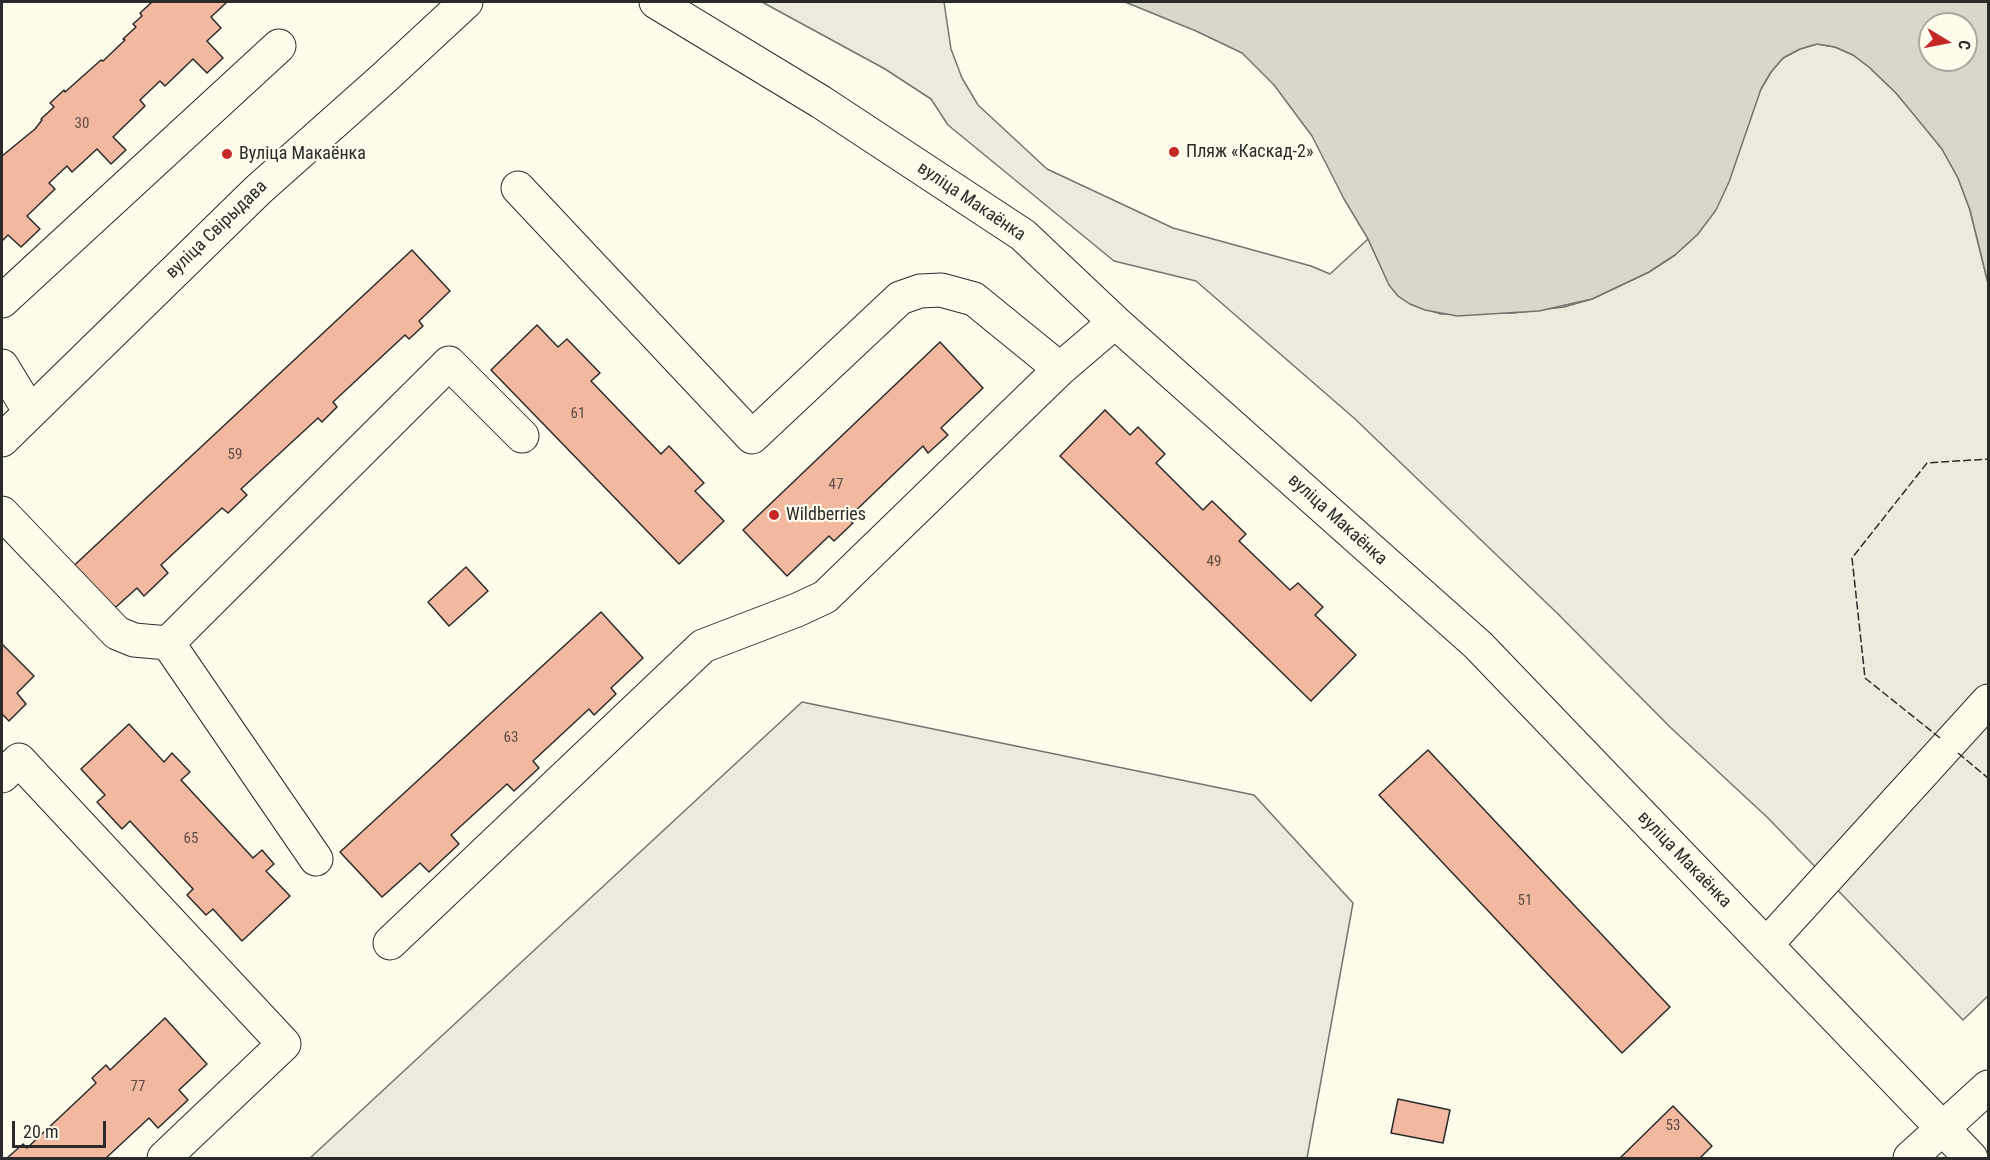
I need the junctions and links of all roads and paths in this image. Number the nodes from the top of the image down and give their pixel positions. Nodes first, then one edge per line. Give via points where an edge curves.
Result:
1 (466, 2) edge
2 (656, 2) edge
3 (279, 46) dead end
4 (518, 188) dead end
5 (2, 301) edge
6 (1116, 322) junction
7 (2, 366) edge
8 (1060, 369) junction
9 (30, 412) junction
10 (522, 436) dead end
11 (2, 440) edge
12 (2, 513) edge
13 (168, 644) junction
14 (1989, 701) edge
15 (2, 776) edge
16 (316, 859) dead end
17 (390, 943) dead end
18 (1766, 945) junction
19 (1989, 1087) edge
20 (1943, 1128) junction
21 (164, 1158) edge
22 (1910, 1158) edge
23 (1971, 1158) edge

1 - 9 street, вуліца Свірыдава via 258,190
2 - 6 street, вуліца Макаёнка via 821,102 1023,235
3 - 5 street
4 - 8 street via 752,436 900,298 920,291 941,290 974,299
6 - 8 street
6 - 18 street, вуліца Макаёнка via 1478,645
7 - 9 street
8 - 17 street via 825,597 703,646
9 - 11 street, вуліца Свірыдава
10 - 13 street via 449,363
12 - 13 street via 117,633 134,640
13 - 16 street
14 - 18 street
15 - 21 street via 19,760 284,1044
18 - 20 street, вуліца Макаёнка
19 - 20 street
20 - 22 street
20 - 23 street, вуліца Макаёнка

